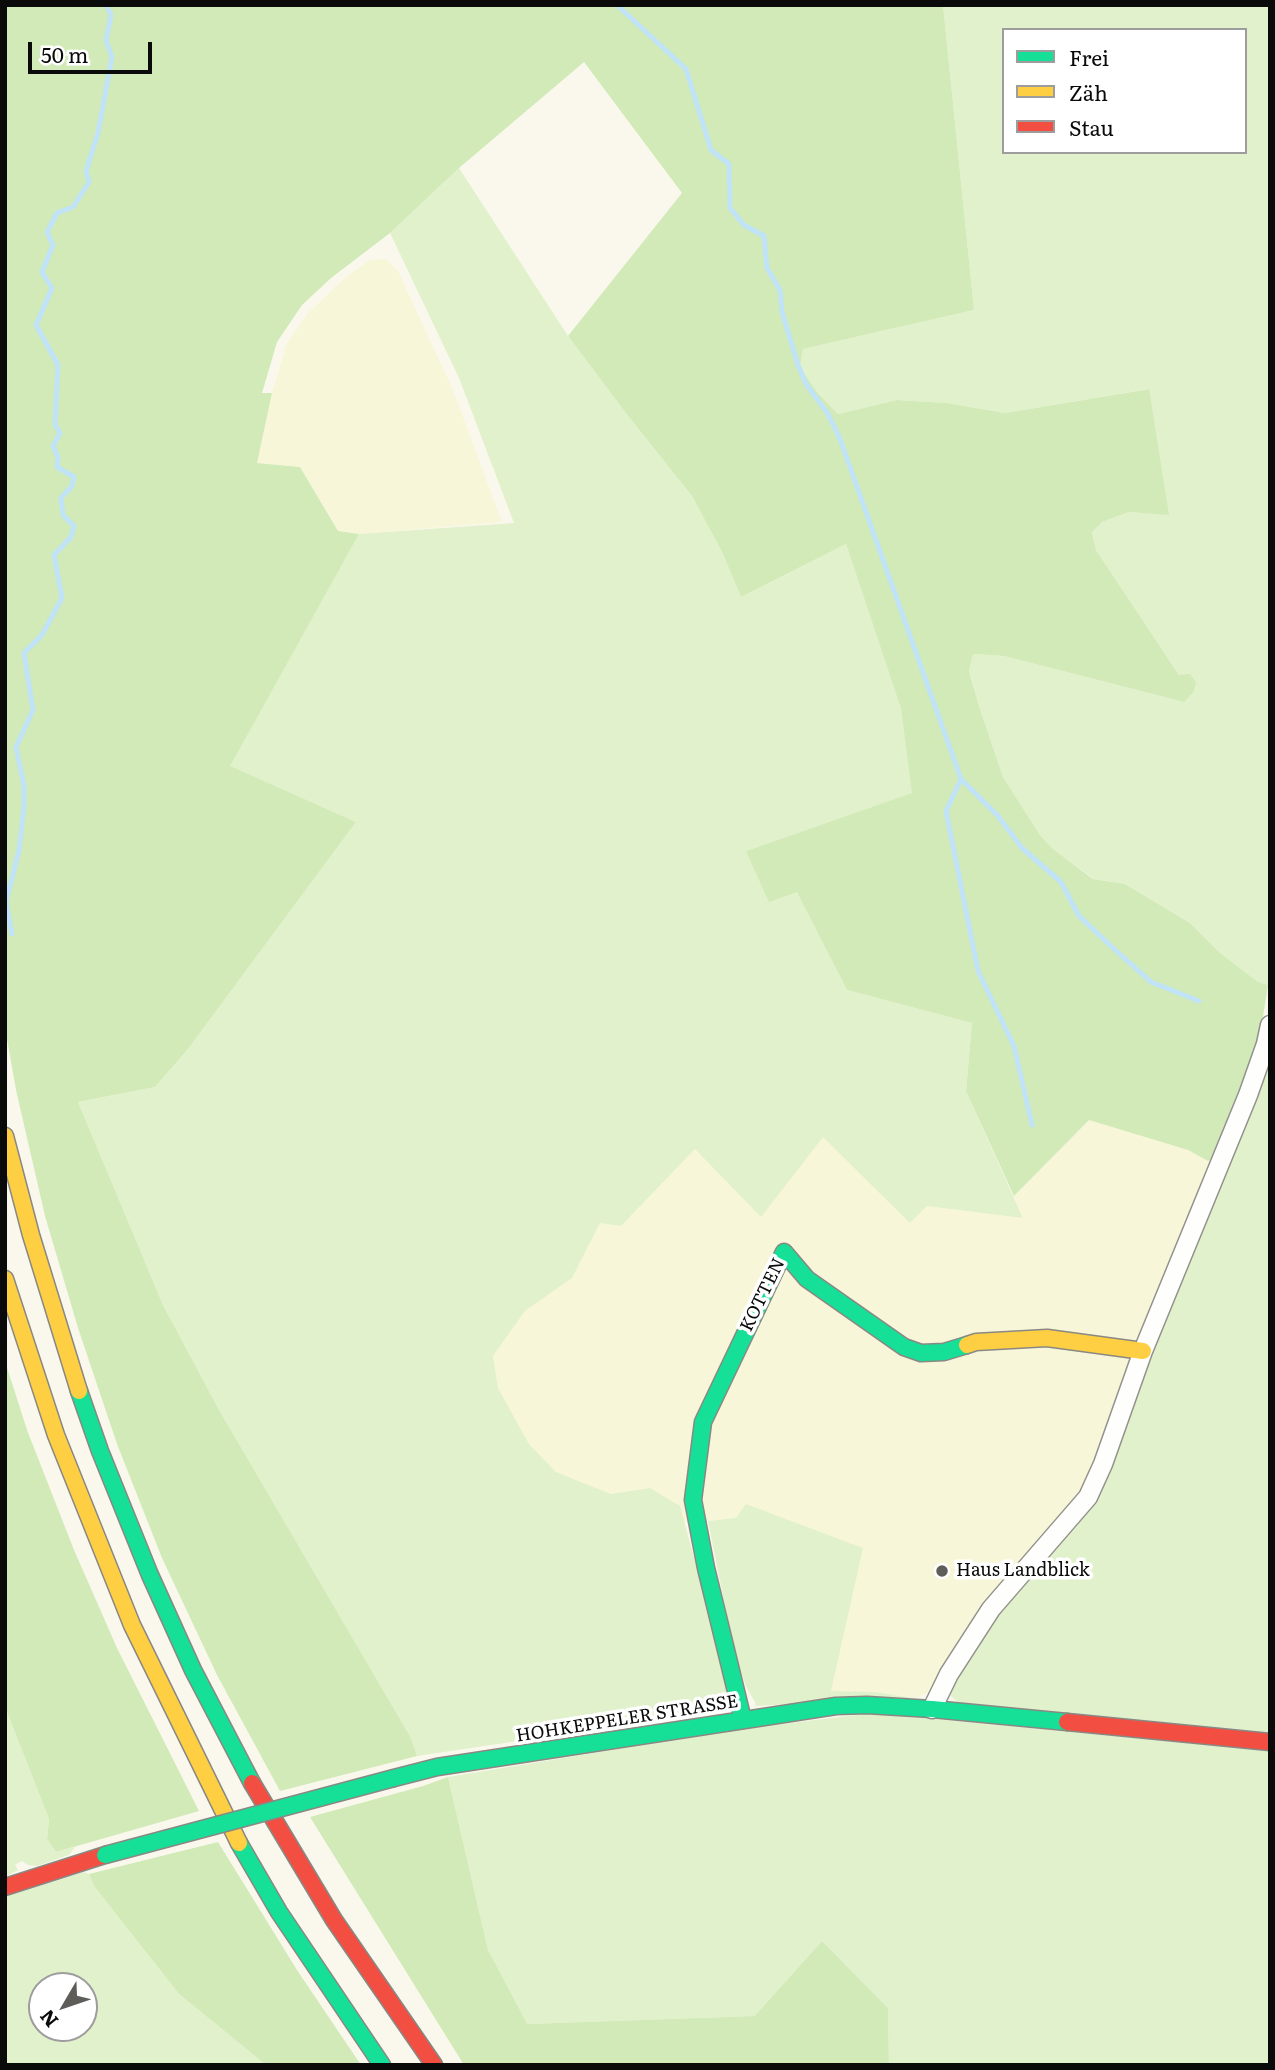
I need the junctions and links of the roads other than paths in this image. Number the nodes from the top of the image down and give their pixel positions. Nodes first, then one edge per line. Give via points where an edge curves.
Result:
1 (1270, 1026) edge
2 (5, 1136) edge
3 (5, 1279) edge
4 (1143, 1351) junction
5 (932, 1709) junction
6 (743, 1720) junction
7 (1270, 1742) edge
8 (5, 1887) edge
9 (382, 2065) edge
10 (434, 2065) edge

1 - 4 street via 1248,1095
2 - 10 main road via 80,1392 150,1575 193,1670 295,1857
3 - 9 main road via 56,1435 132,1625 239,1843 279,1912
4 - 5 street via 1088,1497 991,1609
4 - 6 main road, KOTTEN via 1046,1338 976,1342 944,1352 921,1353 904,1347 807,1279 784,1252 703,1422 692,1500
5 - 6 main road, HOHKEPPELER STRASSE via 867,1704
5 - 7 main road, HOHKEPPELER STRASSE
6 - 8 main road, HOHKEPPELER STRASSE, bridge via 437,1767 105,1855

